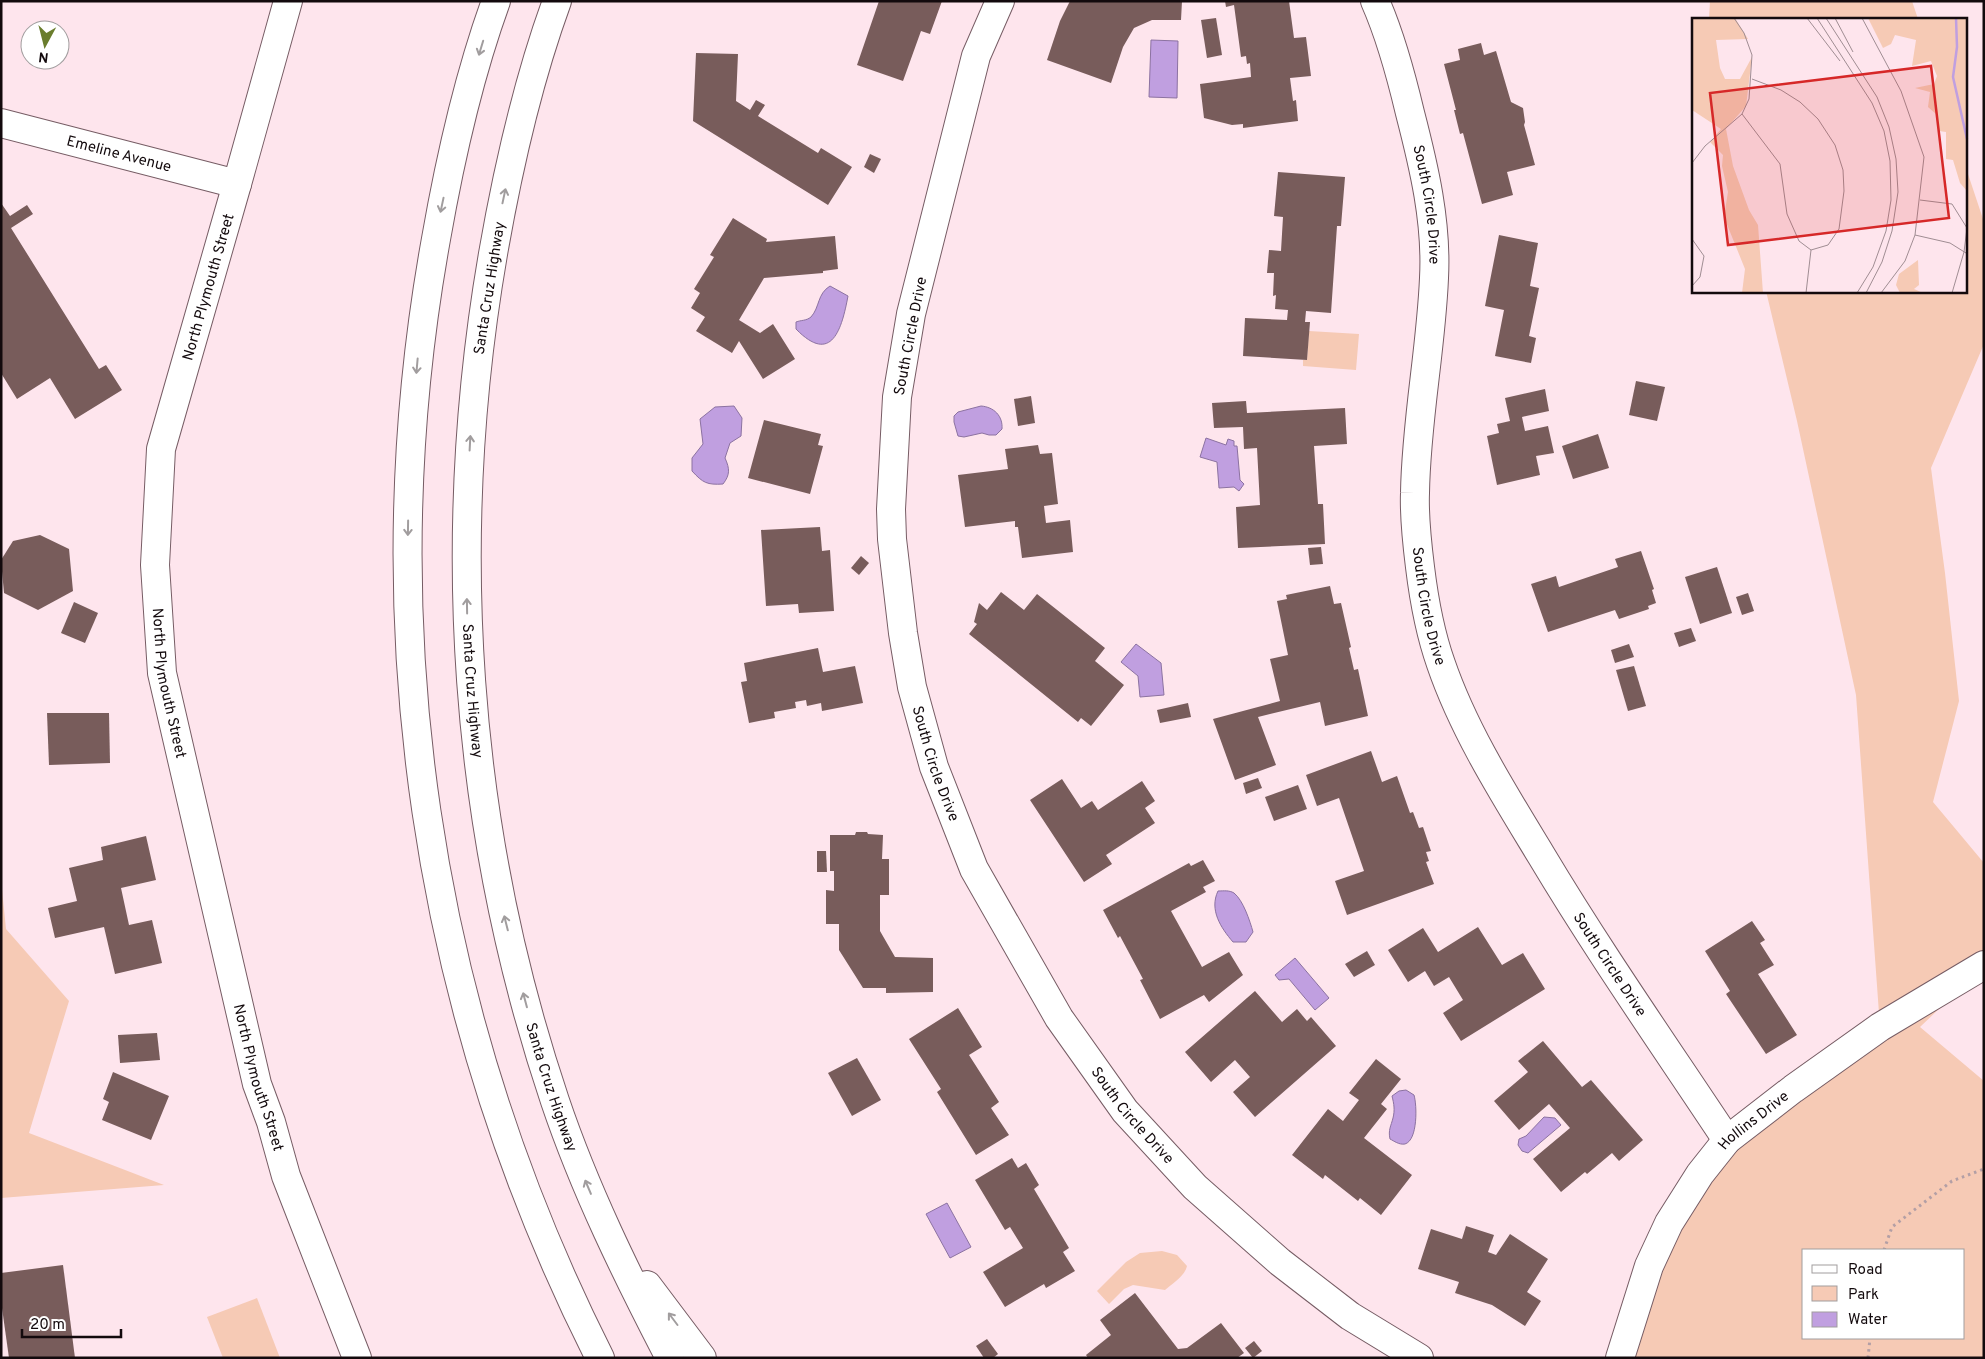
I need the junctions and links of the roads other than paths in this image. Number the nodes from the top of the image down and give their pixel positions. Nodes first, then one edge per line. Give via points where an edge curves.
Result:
1 (288, 1) edge
2 (496, 1) edge
3 (557, 1) edge
4 (1000, 1) edge
5 (1375, 1) edge
6 (1, 123) edge
7 (238, 184) junction
8 (1984, 965) edge
9 (1727, 1140) junction
10 (608, 1232) junction
11 (357, 1358) edge
12 (600, 1358) edge
13 (670, 1358) edge
14 (702, 1358) edge
15 (1419, 1358) edge
16 (1620, 1358) edge

1 - 7 main road, North Plymouth Street
2 -> 12 main road via 454,146 429,277 418,356 411,428 407,576 414,718 434,864 478,1047 533,1208 560,1275
10 -> 3 main road, Santa Cruz Highway via 555,1102 501,903 478,767 468,630 467,492 478,354 514,151
4 - 15 main road, South Circle Drive via 976,56 912,314 897,397 892,539 912,687 934,767 978,876 1059,1018 1125,1111 1195,1187 1280,1262 1350,1316
5 - 9 main road, South Circle Drive via 1401,74 1431,209 1434,275 1416,458 1415,524 1424,597 1440,662 1472,735 1513,810 1580,920
6 - 7 main road, Emeline Avenue
7 - 11 main road, North Plymouth Street via 161,449 155,565 162,673 257,1084 286,1176
8 - 9 main road, Hollins Drive via 1880,1027 1793,1088
9 - 16 main road, Hollins Drive via 1668,1223 1649,1266
10 - 13 main road, Santa Cruz Highway
14 -> 10 main road

